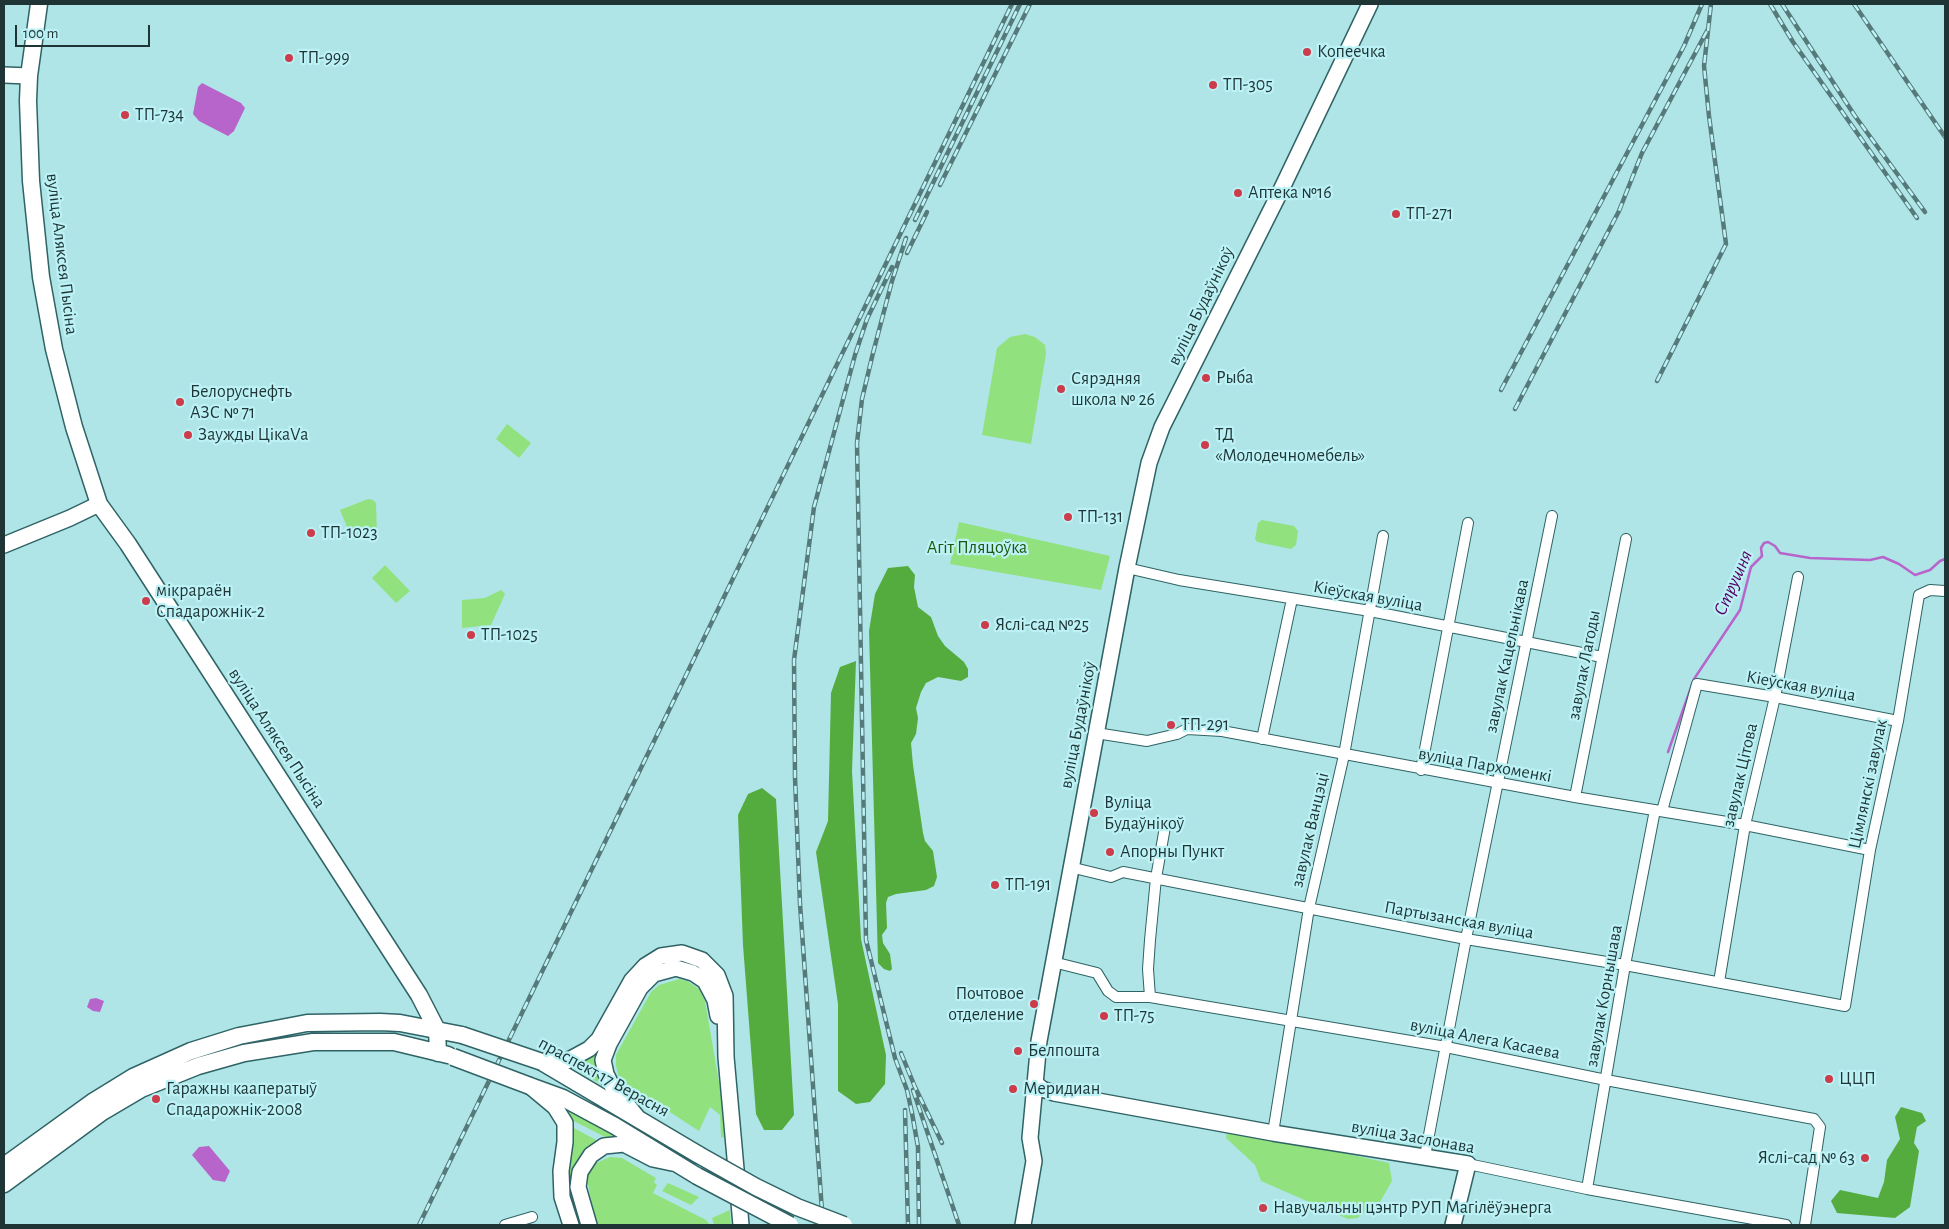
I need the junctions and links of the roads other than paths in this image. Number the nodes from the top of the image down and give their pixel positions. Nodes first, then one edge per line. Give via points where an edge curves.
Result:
1 (38, 4) edge
2 (1370, 4) edge
3 (4, 75) edge
4 (29, 76) junction
5 (100, 504) junction
6 (1552, 516) dead end
7 (1468, 523) dead end
8 (1383, 536) dead end
9 (1626, 538) dead end
10 (4, 545) edge
11 (1127, 568) junction
12 (1798, 577) dead end
13 (1945, 591) edge
14 (1292, 598) junction
15 (1370, 611) junction
16 (1449, 628) junction
17 (1526, 643) junction
18 (1602, 657) junction
19 (1697, 684) joint
20 (1775, 697) junction
21 (1898, 721) junction
22 (1096, 733) junction
23 (1262, 739) junction
24 (1344, 755) junction
25 (1421, 770) junction
26 (1497, 782) junction
27 (1575, 797) junction
28 (1659, 810) junction
29 (1745, 825) junction
30 (1165, 827) dead end
31 (1870, 850) junction
32 (1070, 867) junction
33 (1156, 878) junction
34 (1308, 908) junction
35 (1466, 939) junction
36 (1053, 962) junction
37 (1626, 965) junction
38 (1719, 982) junction
39 (419, 996) junction
40 (1150, 997) junction
41 (1844, 1006) joint
42 (1290, 1022) junction
43 (400, 1023) junction
44 (437, 1030) junction
45 (1446, 1047) junction
46 (445, 1055) junction
47 (726, 1057) junction
48 (542, 1062) junction
49 (1606, 1080) junction
50 (1035, 1083) junction
51 (530, 1086) junction
52 (637, 1117) junction
53 (1273, 1133) junction
54 (1425, 1156) junction
55 (675, 1163) junction
56 (1468, 1164) junction
57 (4, 1166) edge
58 (4, 1184) edge
59 (1587, 1189) junction
60 (532, 1217) dead end
61 (505, 1225) edge
62 (571, 1225) edge
63 (589, 1225) edge
64 (741, 1225) edge
65 (790, 1225) edge
66 (844, 1225) edge
67 (1023, 1225) edge
68 (1453, 1225) edge
69 (1786, 1225) edge
70 (1806, 1225) edge

1 - 4 main road, вуліца Аляксея Пысіна
2 - 11 main road, вуліца Будаўнікоў via 1159,433 1149,464
3 - 4 main road
4 - 5 main road, вуліца Аляксея Пысіна via 31,181 40,276 74,428
5 - 10 main road
5 - 39 main road, вуліца Аляксея Пысіна
6 - 17 street, завулак Кацельнікава
7 - 16 street
8 - 15 street, завулак Ванцэці
9 - 18 street, завулак Лагоды
11 - 14 street, Кіеўская вуліца via 1179,580
11 - 22 main road, вуліца Будаўнікоў
12 - 20 street, завулак Цітова
13 - 21 street, Цімлянскі завулак via 1930,590 1919,595
14 - 15 street, Кіеўская вуліца
14 - 23 street
15 - 16 street, Кіеўская вуліца
15 - 24 street, завулак Ванцэці
16 - 17 street, Кіеўская вуліца
16 - 25 street
17 - 18 street, Кіеўская вуліца
17 - 26 street, завулак Кацельнікава
18 - 27 street, завулак Лагоды
19 - 20 street, Кіеўская вуліца
19 - 28 street, завулак Корнышава
20 - 21 street, Кіеўская вуліца
20 - 29 street, завулак Цітова
21 - 31 street, Цімлянскі завулак
22 - 23 street, вуліца Пархоменкі via 1147,741 1187,729 1206,729
22 - 32 main road, вуліца Будаўнікоў
23 - 24 street, вуліца Пархоменкі
24 - 25 street, вуліца Пархоменкі
24 - 34 street, завулак Ванцэці
25 - 26 street, вуліца Пархоменкі
26 - 27 street, вуліца Пархоменкі
26 - 35 street, завулак Кацельнікава
27 - 28 street, вуліца Пархоменкі
28 - 29 street, вуліца Пархоменкі
28 - 37 street, завулак Корнышава
29 - 31 street, вуліца Пархоменкі
29 - 38 street, завулак Цітова
30 - 33 street
31 - 41 street, Цімлянскі завулак
32 - 33 street, Партызанская вуліца via 1111,877 1123,872
32 - 36 main road, вуліца Будаўнікоў
33 - 34 street, Партызанская вуліца
33 - 40 street via 1148,959
34 - 35 street, Партызанская вуліца
34 - 42 street, завулак Ванцэці
35 - 37 street, Партызанская вуліца
35 - 45 street, завулак Кацельнікава
36 - 40 street, вуліца Алега Касаева via 1097,973 1108,991 1116,997
36 - 50 main road, вуліца Будаўнікоў
37 - 38 street, Партызанская вуліца
37 - 49 street, завулак Корнышава
38 - 41 street, Партызанская вуліца
39 - 43 main road via 420,1010 415,1018
39 - 44 main road, вуліца Аляксея Пысіна
40 - 42 street, вуліца Алега Касаева
42 - 45 street, вуліца Алега Касаева
42 - 53 street, завулак Ванцэці
43 - 44 main road, праспект 17 Верасня
43 - 57 main road, праспект 17 Верасня via 307,1023 239,1036 191,1051 133,1077
44 - 46 main road, вуліца Аляксея Пысіна
44 - 48 main road, праспект 17 Верасня, bridge via 462,1035
45 - 49 street, вуліца Алега Касаева
45 - 54 street, завулак Кацельнікава
46 - 51 main road, bridge
46 - 58 main road via 394,1042 313,1042 198,1066 141,1089 102,1112
47 - 48 main road via 725,996 717,974 702,960 682,953 661,956 645,966 632,980 599,1039 589,1049 566,1061
47 - 52 main road via 715,1000 705,981 676,968 654,974 640,988 603,1060 612,1086
47 - 64 main road
48 - 52 main road, праспект 17 Верасня
49 - 59 street, завулак Корнышава
49 - 70 street, вуліца Алега Касаева via 1814,1119 1820,1127
50 - 53 main road, вуліца Заслонава via 1054,1093
50 - 67 main road, вуліца Будаўнікоў via 1030,1138 1034,1161
51 - 55 main road via 563,1098
51 - 62 main road via 555,1108 565,1123 562,1196
52 - 66 main road, праспект 17 Верасня, bridge via 699,1155 789,1203
53 - 54 main road, вуліца Заслонава
54 - 56 main road, вуліца Заслонава
55 - 63 main road via 653,1159 624,1144 604,1146 591,1155 580,1172 578,1187
55 - 65 main road, bridge
56 - 59 street, вуліца Заслонава
56 - 68 main road
59 - 69 street, вуліца Заслонава
60 - 61 street

